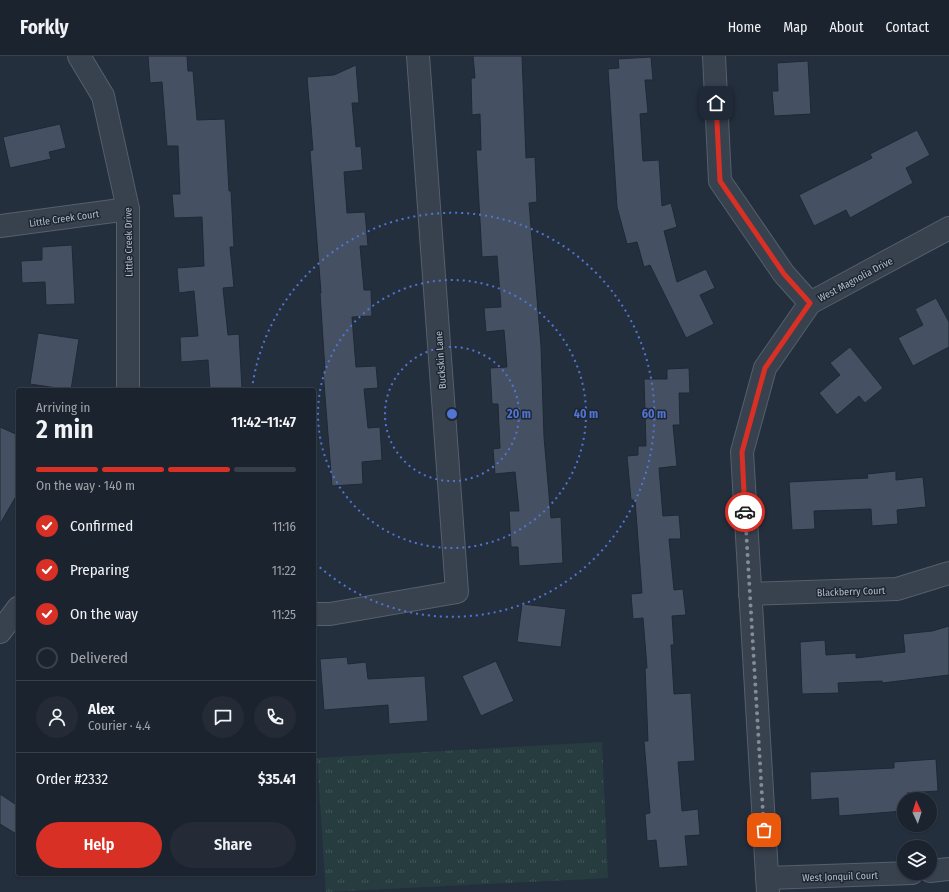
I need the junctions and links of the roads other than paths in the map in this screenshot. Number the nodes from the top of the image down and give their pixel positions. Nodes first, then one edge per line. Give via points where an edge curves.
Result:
1 (79, 56) edge
2 (418, 56) edge
3 (714, 56) edge
4 (128, 209) junction
5 (0, 226) edge
6 (949, 228) edge
7 (810, 303) junction
8 (128, 388) edge
9 (949, 572) edge
10 (750, 594) junction
11 (16, 611) edge
12 (316, 614) edge
13 (0, 632) edge
14 (949, 869) edge
15 (937, 870) edge
16 (897, 874) edge
17 (767, 885) edge

1 - 4 street, Little Creek Drive via 103,96
2 - 12 street, Buckskin Lane via 457,592 330,614
3 - 7 street via 720,181 784,274
4 - 5 street, Little Creek Court
4 - 8 street, Little Creek Drive
6 - 7 street, West Magnolia Drive
7 - 10 street, West Magnolia Drive via 765,368 742,452
9 - 10 street, Blackberry Court via 897,589
10 - 17 street, West Magnolia Drive
11 - 13 street
14 - 15 street
16 - 17 street, West Jonquil Court

